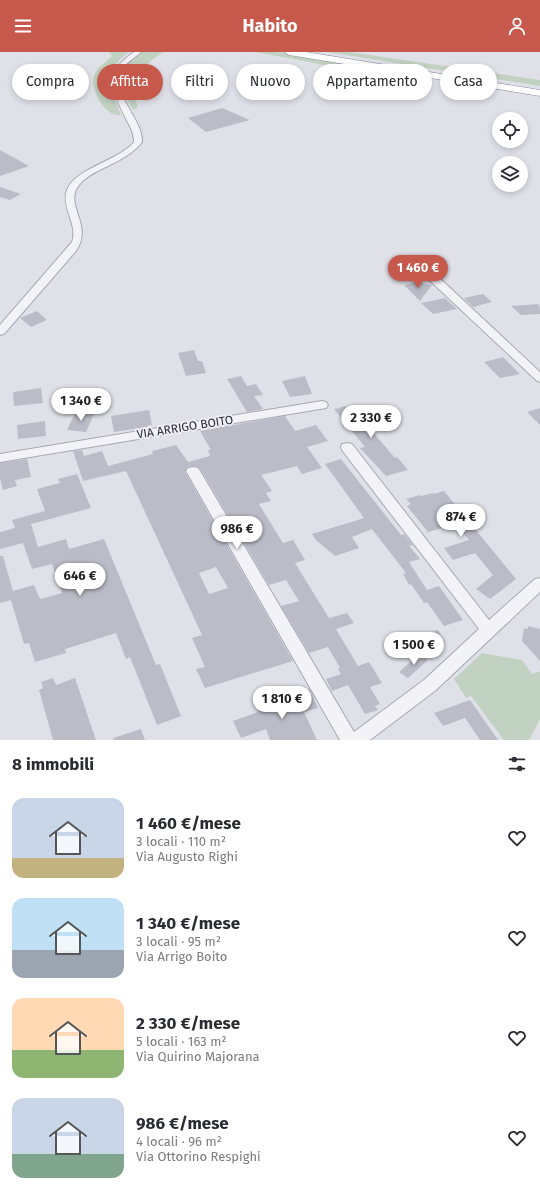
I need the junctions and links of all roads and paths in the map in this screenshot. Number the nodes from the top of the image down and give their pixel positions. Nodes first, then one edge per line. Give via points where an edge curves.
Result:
1 (138, 52) edge
2 (289, 52) edge
3 (309, 52) edge
4 (540, 89) edge
5 (540, 93) edge
6 (430, 275) dead end
7 (0, 332) edge
8 (540, 378) edge
9 (322, 405) dead end
10 (347, 447) dead end
11 (0, 458) edge
12 (193, 471) dead end
13 (540, 583) edge
14 (488, 630) junction
15 (349, 740) edge
16 (357, 740) edge

1 - 7 street via 120,67 115,85 139,135 138,142 123,155 85,176 72,188 70,200 78,226 78,239 73,249
2 - 5 highway
3 - 4 highway
6 - 8 street
9 - 11 street, VIA ARRIGO BOITO
10 - 14 street
12 - 15 street
13 - 14 street
14 - 16 street via 430,685

